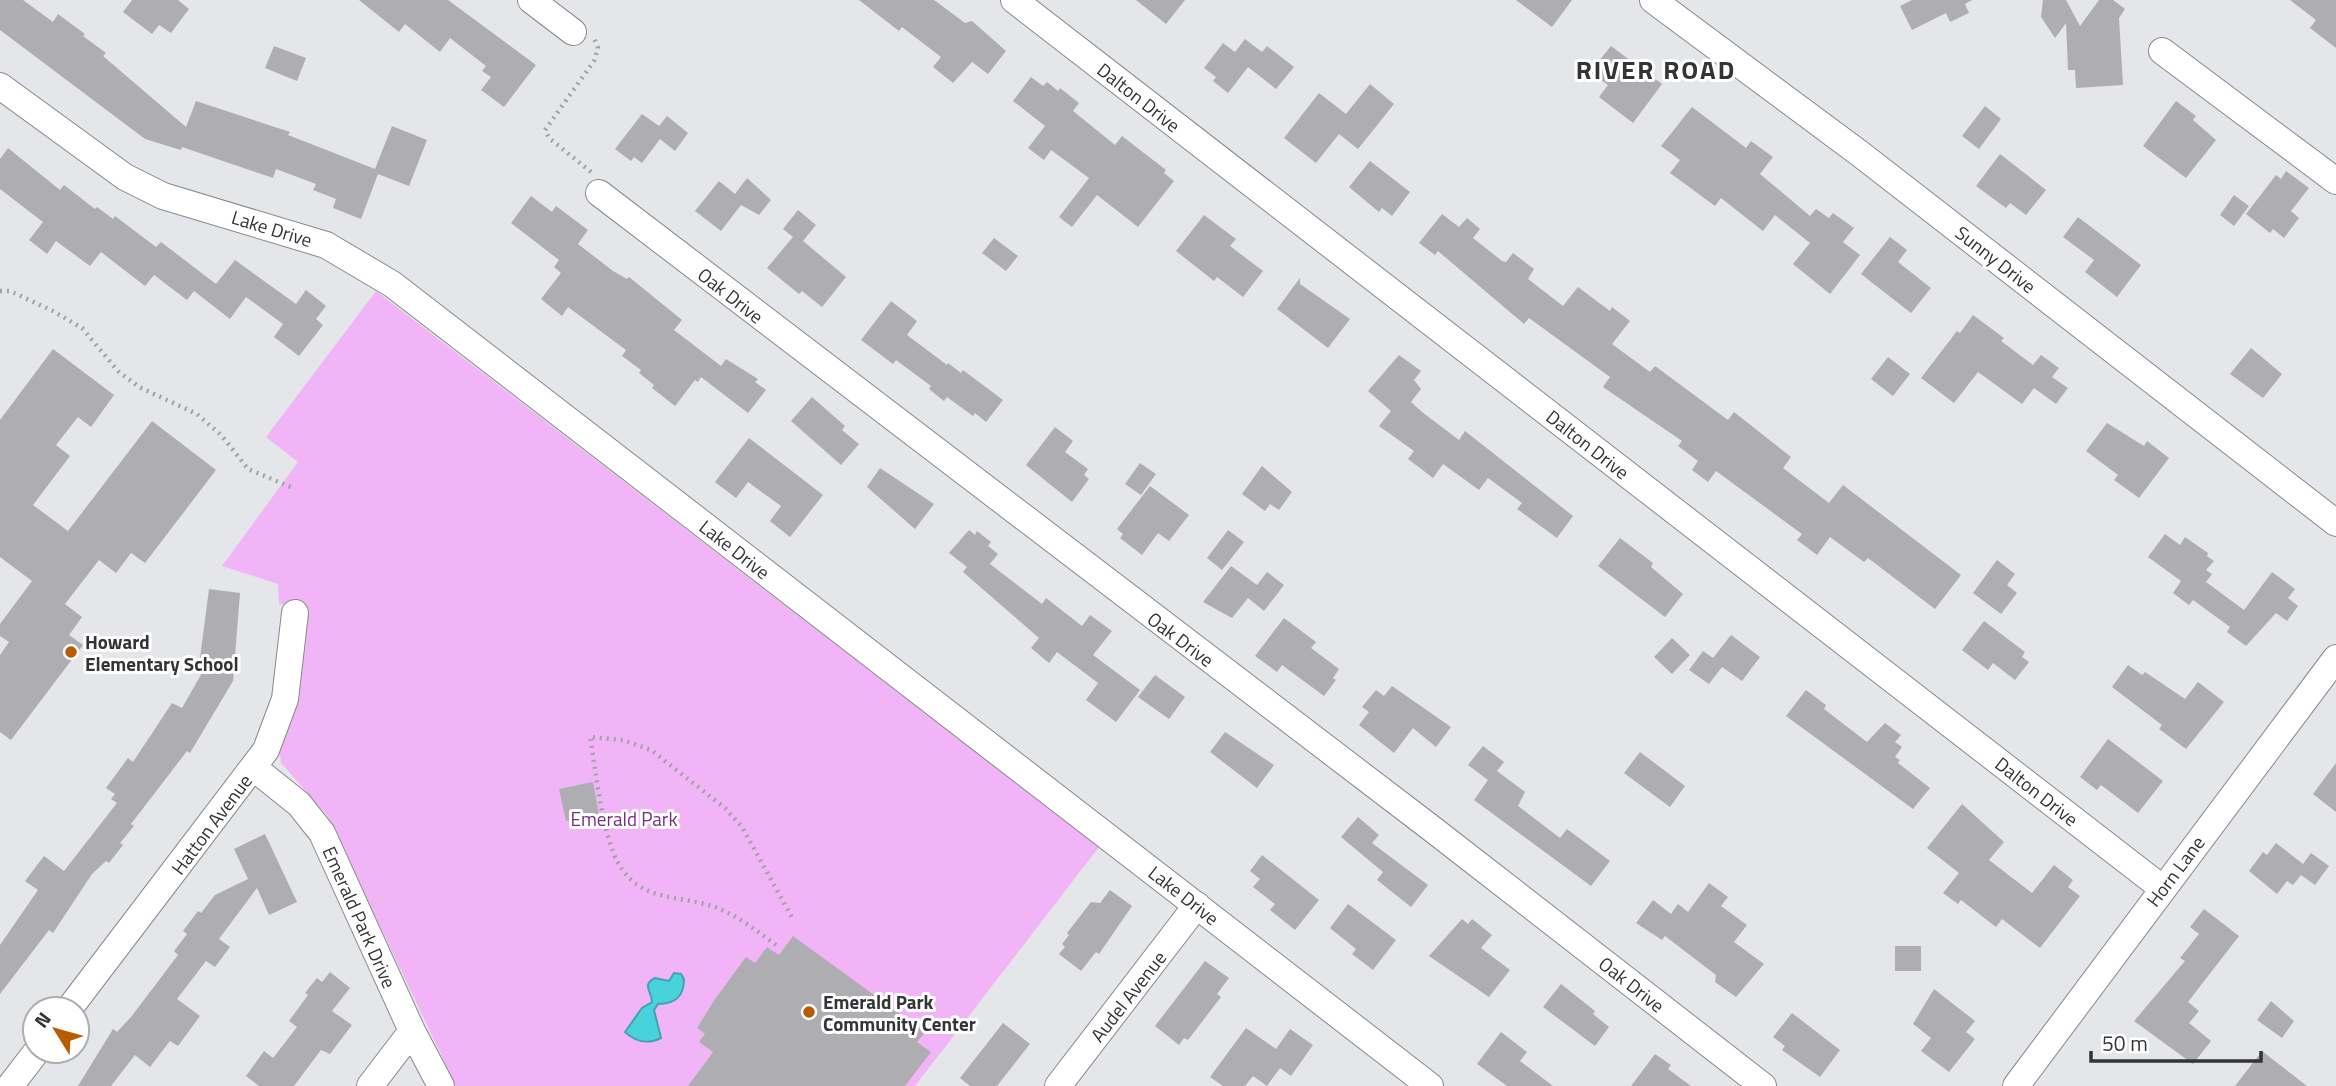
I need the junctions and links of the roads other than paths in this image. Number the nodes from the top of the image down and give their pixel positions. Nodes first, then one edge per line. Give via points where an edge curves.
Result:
1 (531, 0) edge
2 (1014, 0) edge
3 (1653, 0) edge
4 (582, 34) road end
5 (2162, 51) dead end
6 (0, 86) edge
7 (2336, 181) edge
8 (598, 192) road end
9 (2336, 523) edge
10 (295, 613) dead end
11 (2336, 658) edge
12 (254, 768) junction
13 (2162, 888) junction
14 (1197, 905) junction
15 (80, 995) edge
16 (412, 1031) junction
17 (26, 1065) edge
18 (10, 1086) edge
19 (370, 1086) edge
20 (440, 1086) edge
21 (1058, 1086) edge
22 (1430, 1086) edge
23 (1763, 1086) edge
24 (2016, 1086) edge

1 - 4 street
2 - 13 street, Dalton Drive
3 - 9 street, Sunny Drive via 1859,153
5 - 7 street
6 - 14 street, Lake Drive via 125,177 163,196 326,245 392,284
8 - 23 street, Oak Drive
10 - 12 street, Hatton Avenue via 285,699 266,750
11 - 13 street, Horn Lane
12 - 15 street, Hatton Avenue
12 - 16 street, Emerald Park Drive via 299,804 322,833
13 - 24 street, Horn Lane
14 - 21 street, Audel Avenue
14 - 22 street, Lake Drive
16 - 19 street
16 - 20 street, Emerald Park Drive
17 - 18 street

